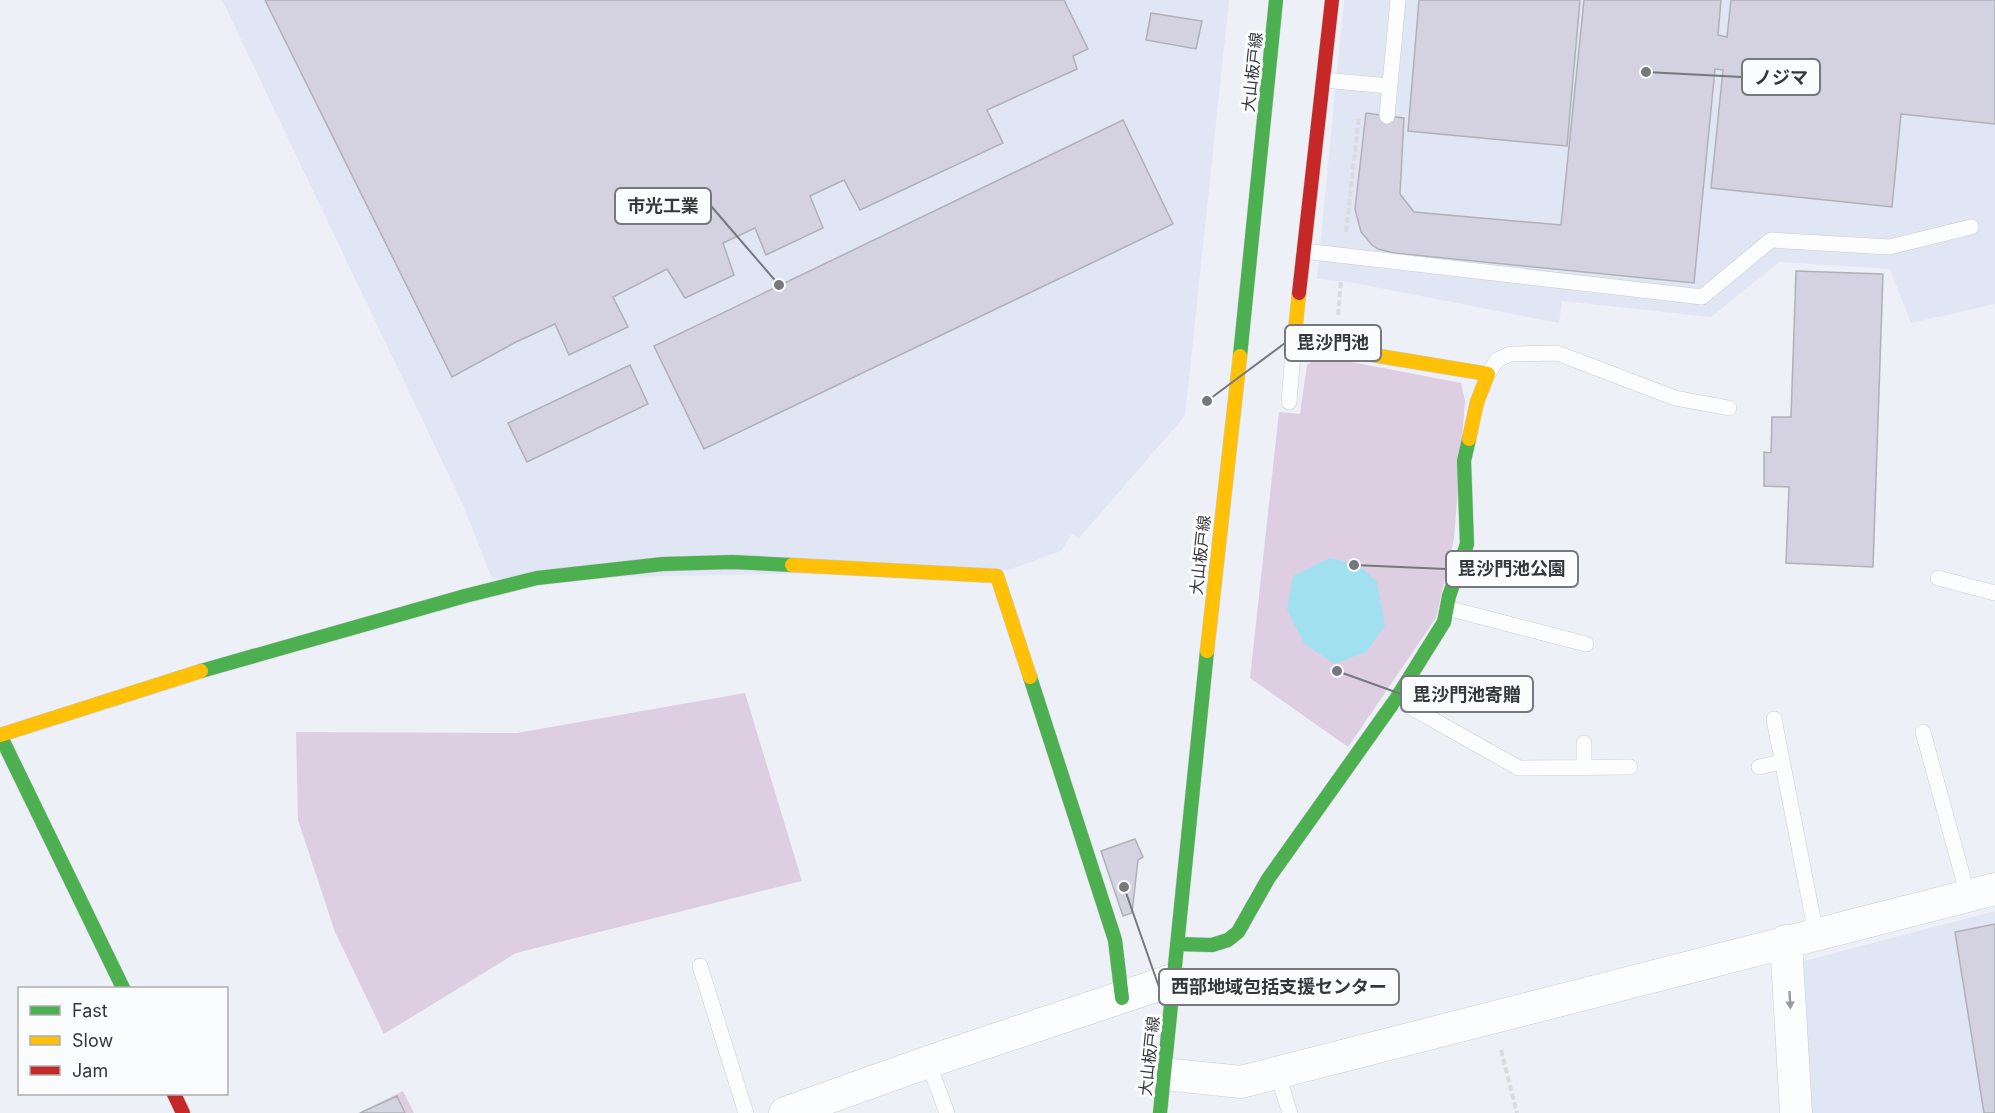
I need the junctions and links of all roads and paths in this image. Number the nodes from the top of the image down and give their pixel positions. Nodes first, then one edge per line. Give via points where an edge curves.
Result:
1 (1276, 0) edge
2 (1332, 0) edge
3 (1398, 0) edge
4 (1324, 80) junction
5 (1362, 83) junction
6 (1389, 86) junction
7 (1387, 116) dead end
8 (1971, 227) dead end
9 (1304, 251) junction
10 (1344, 256) junction
11 (1294, 342) junction
12 (1335, 349) junction
13 (1488, 374) junction
14 (1288, 402) dead end
15 (1729, 408) dead end
16 (1938, 578) dead end
17 (1994, 588) edge
18 (1447, 608) junction
19 (1586, 644) dead end
20 (1396, 699) junction
21 (1774, 719) dead end
22 (1923, 732) dead end
23 (0, 735) edge
24 (1584, 743) dead end
25 (1782, 762) junction
26 (1630, 767) dead end
27 (1759, 767) dead end
28 (1584, 768) junction
29 (1981, 892) edge
30 (1816, 934) junction
31 (1786, 941) junction
32 (1177, 944) junction
33 (699, 966) dead end
34 (1173, 980) junction
35 (123, 987) edge
36 (1122, 998) junction
37 (1494, 1017) junction
38 (928, 1062) junction
39 (1277, 1072) junction
40 (1163, 1074) junction
41 (174, 1095) edge
42 (183, 1113) edge
43 (746, 1113) edge
44 (785, 1113) edge
45 (947, 1113) edge
46 (1160, 1113) edge
47 (1290, 1113) edge
48 (1517, 1113) edge
49 (1796, 1113) edge

1 - 32 street, 大山板戸線
2 - 4 street
3 - 6 lane
4 - 5 lane
4 - 9 street
5 - 6 lane
5 - 10 path
6 - 7 lane
8 - 10 lane via 1889,247 1771,240 1702,297
9 - 10 lane
9 - 11 street
10 - 12 path
11 - 12 street
11 - 14 lane
12 - 13 street
13 - 15 lane via 1497,360 1510,354 1557,353 1675,398
13 - 18 street via 1477,402 1464,461 1467,544
16 - 17 lane
18 - 19 lane
18 - 20 street via 1444,622
20 - 28 lane via 1519,768
20 - 32 street via 1268,879 1238,932 1212,945
21 - 25 lane
22 - 29 lane
23 - 35 street
23 - 36 street via 192,674 537,579 663,564 732,562 997,576 1115,940
24 - 28 lane
25 - 27 lane
25 - 30 lane
26 - 28 lane
29 - 30 street
30 - 31 street
31 - 37 street
31 -> 49 street
32 - 34 street, 大山板戸線
33 - 43 lane
34 - 36 street
34 - 40 street, 大山板戸線
36 - 38 street
37 - 39 street
37 - 48 path
38 - 44 street
38 - 45 lane
39 - 40 street via 1241,1082
39 - 47 lane
40 - 46 street, 大山板戸線
41 - 42 street

